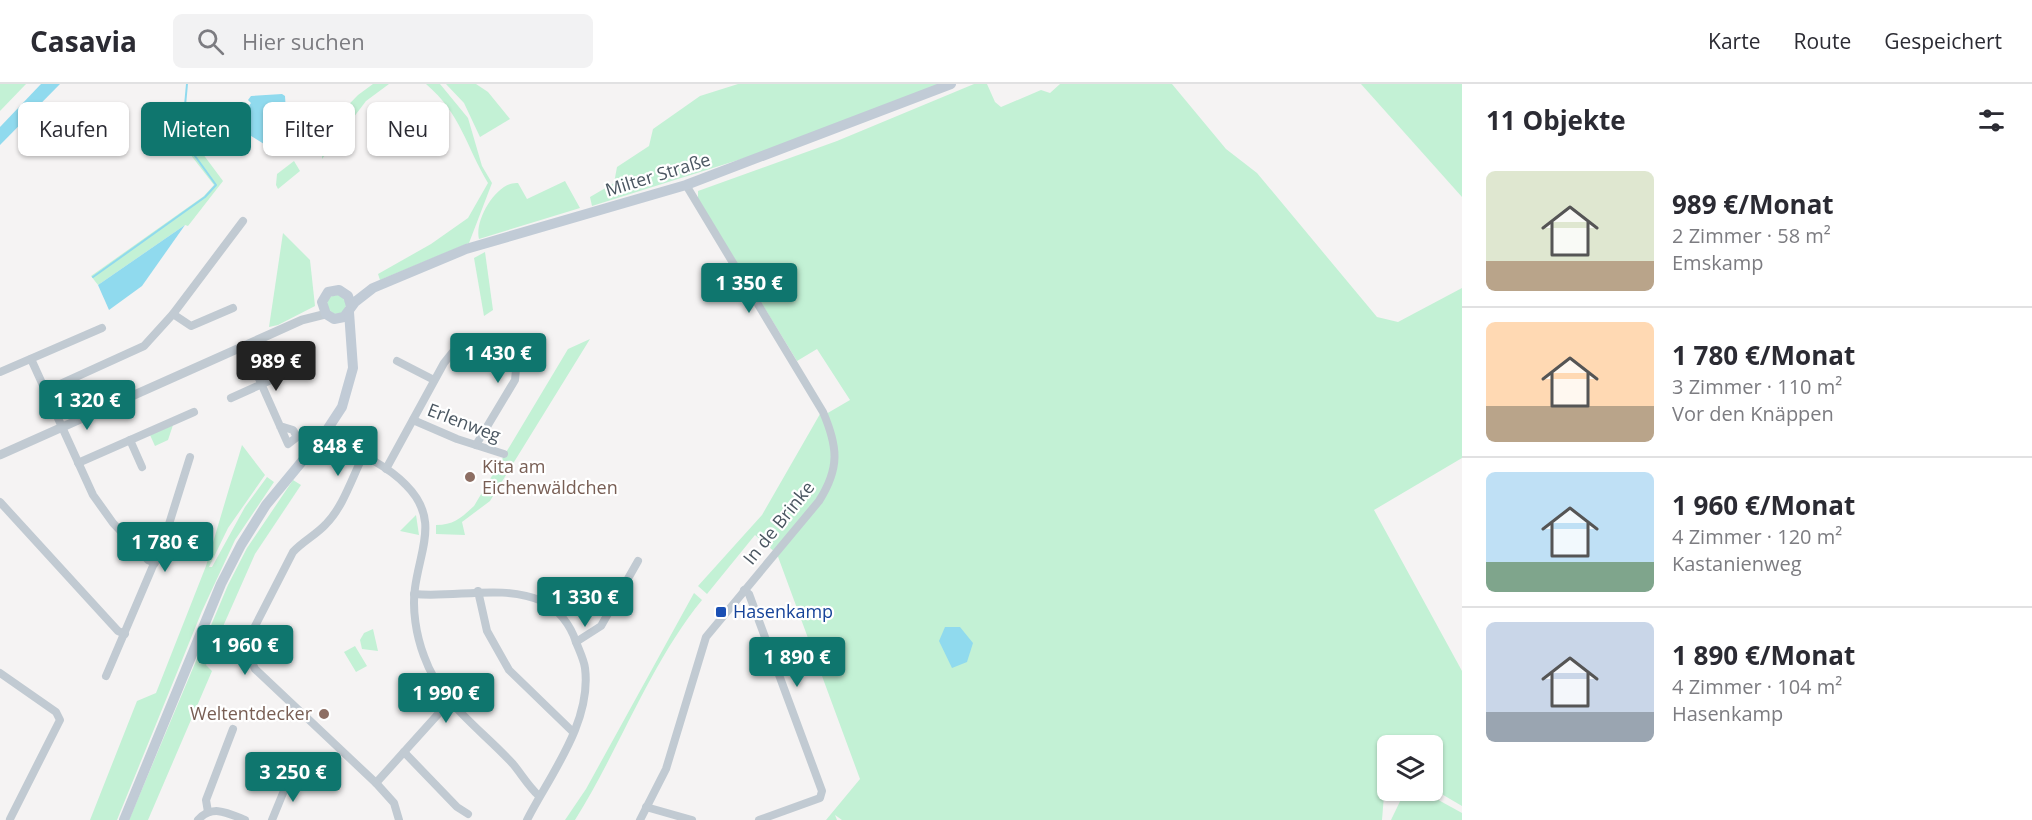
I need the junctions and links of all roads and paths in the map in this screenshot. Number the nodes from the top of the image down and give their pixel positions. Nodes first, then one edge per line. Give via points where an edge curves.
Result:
1 (951, 84) edge
2 (686, 185) junction
3 (243, 221) dead end
4 (374, 288) junction
5 (346, 293) junction
6 (322, 302) junction
7 (233, 308) dead end
8 (350, 309) junction
9 (173, 314) junction
10 (330, 317) junction
11 (302, 320) junction
12 (102, 328) dead end
13 (351, 344) junction
14 (244, 345) junction
15 (31, 359) junction
16 (397, 361) dead end
17 (311, 362) dead end
18 (0, 372) edge
19 (435, 380) junction
20 (261, 385) junction
21 (45, 391) junction
22 (231, 398) dead end
23 (194, 412) dead end
24 (413, 420) junction
25 (280, 426) dead end
26 (61, 428) junction
27 (323, 436) junction
28 (130, 441) junction
29 (476, 445) junction
30 (504, 454) dead end
31 (0, 455) edge
32 (363, 456) junction
33 (190, 457) dead end
34 (78, 463) junction
35 (142, 467) dead end
36 (386, 469) junction
37 (0, 502) edge
38 (639, 561) dead end
39 (155, 563) junction
40 (744, 590) junction
41 (478, 591) junction
42 (414, 594) junction
43 (125, 634) junction
44 (576, 642) junction
45 (0, 673) edge
46 (106, 676) dead end
47 (449, 702) junction
48 (233, 729) dead end
49 (573, 732) junction
50 (404, 752) junction
51 (290, 776) dead end
52 (376, 783) junction
53 (539, 796) junction
54 (646, 807) junction
55 (208, 812) junction
56 (468, 814) dead end
57 (10, 819) edge
58 (124, 820) edge
59 (198, 820) edge
60 (245, 820) edge
61 (272, 820) edge
62 (399, 820) edge
63 (526, 820) edge
64 (640, 820) edge
65 (692, 820) edge
66 (759, 820) edge

1 - 2 main road, Milter Straße
2 - 4 main road, Milter Straße via 477,245
2 - 40 street, In de Brinke via 823,412 835,444 831,482
3 - 9 street
4 - 5 main road, Milter Straße
4 - 8 main road, Milter Straße
5 - 6 main road via 332,290
5 - 8 main road
6 - 10 main road
6 - 11 street
7 - 9 street via 191,326
8 - 10 main road via 344,317
8 - 13 main road
9 - 21 street via 156,335 133,353
10 - 11 street
10 - 13 main road via 343,327
11 - 14 street
12 - 15 street
13 - 27 main road via 350,387 338,415
14 - 20 street
14 - 26 street
15 - 18 street
15 - 21 street
16 - 19 street
17 - 20 street
19 - 24 street
19 - 29 street via 460,343 516,369 515,380
20 - 22 street
20 - 25 street
21 - 26 street
23 - 28 street
24 - 29 street, Erlenweg
24 - 36 street
26 - 31 street
26 - 34 street
27 - 32 street
27 - 58 main road via 266,504 230,565
28 - 34 street
28 - 35 street
29 - 30 street, Erlenweg
32 - 36 street
32 - 52 street via 325,526 293,552 253,630 249,656 255,669
33 - 39 street
34 - 39 street via 93,495 113,523
36 - 42 street via 406,485 426,524
37 - 43 street via 118,631
38 - 44 street via 601,626
39 - 43 street
40 - 54 street, In de Brinke via 702,643 666,769
40 - 66 street via 822,795
41 - 42 street
41 - 44 street via 542,601 564,620
41 - 49 street via 487,631 509,669
42 - 47 street via 423,655
43 - 46 street
44 - 49 street via 585,668 583,708
45 - 57 street via 56,712 60,720
47 - 50 street
47 - 53 street
48 - 55 street via 206,800
49 - 53 street
50 - 52 street
50 - 56 street
51 - 61 street
52 - 62 street via 394,803
53 - 63 street
54 - 64 street, In de Brinke
54 - 65 street
55 - 59 street
55 - 60 street via 218,810

